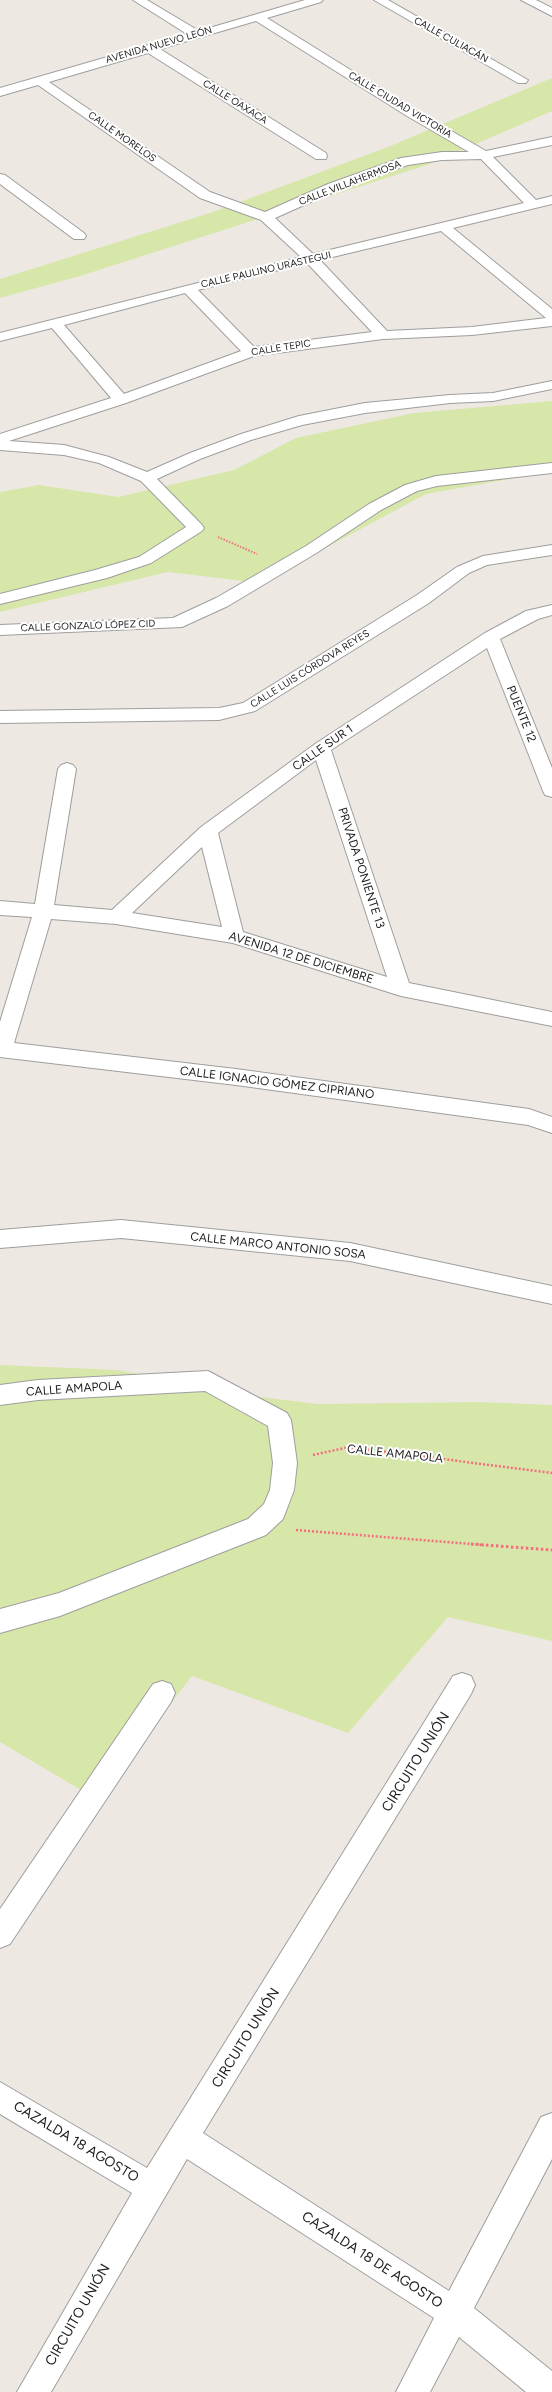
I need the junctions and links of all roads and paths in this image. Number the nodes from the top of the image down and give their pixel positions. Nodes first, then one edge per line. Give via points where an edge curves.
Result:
1 (139, 0) edge
2 (317, 0) edge
3 (380, 0) edge
4 (527, 0) edge
5 (302, 2) edge
6 (552, 13) edge
7 (257, 17) junction
8 (196, 34) junction
9 (149, 48) junction
10 (38, 80) junction
11 (522, 80) dead end
12 (0, 92) edge
13 (552, 141) edge
14 (484, 154) junction
15 (320, 156) dead end
16 (0, 178) edge
17 (552, 200) edge
18 (533, 205) junction
19 (266, 217) junction
20 (444, 227) junction
21 (79, 236) dead end
22 (311, 259) junction
23 (188, 288) junction
24 (552, 316) edge
25 (552, 322) edge
26 (56, 323) junction
27 (383, 336) junction
28 (0, 337) edge
29 (251, 352) junction
30 (552, 385) edge
31 (121, 400) junction
32 (0, 423) edge
33 (4, 440) edge
34 (552, 468) edge
35 (152, 484) junction
36 (192, 523) junction
37 (552, 550) edge
38 (284, 566) junction
39 (0, 598) edge
40 (552, 610) edge
41 (0, 630) edge
42 (491, 637) junction
43 (0, 717) edge
44 (321, 748) junction
45 (67, 769) dead end
46 (552, 791) edge
47 (208, 831) junction
48 (0, 908) edge
49 (43, 913) junction
50 (116, 917) junction
51 (234, 936) junction
52 (401, 989) junction
53 (552, 1019) edge
54 (1, 1049) edge
55 (552, 1125) edge
56 (0, 1239) edge
57 (552, 1295) edge
58 (0, 1395) edge
59 (285, 1463) junction
60 (552, 1473) edge
61 (257, 1527) junction
62 (552, 1550) edge
63 (0, 1621) edge
64 (462, 1685) dead end
65 (162, 1693) dead end
66 (0, 1934) edge
67 (0, 2097) edge
68 (552, 2128) edge
69 (184, 2139) junction
70 (152, 2188) junction
71 (453, 2312) junction
72 (33, 2392) edge
73 (412, 2392) edge
74 (552, 2392) edge

1 - 8 street
2 - 5 street, AVENIDA NUEVO LEÓN
3 - 11 street, CALLE CULIACÁN
4 - 6 street
5 - 7 street, AVENIDA NUEVO LEÓN
7 - 8 street, AVENIDA NUEVO LEÓN
7 - 14 street, CALLE CIUDAD VICTORIA via 411,113
8 - 9 street, AVENIDA NUEVO LEÓN
9 - 10 street, AVENIDA NUEVO LEÓN
9 - 15 street, CALLE OAXACA
10 - 12 street, AVENIDA NUEVO LEÓN
10 - 19 street, CALLE MORELOS via 205,195
13 - 14 street, CALLE VILLAHERMOSA
14 - 18 street, CALLE CIUDAD VICTORIA
14 - 19 street, CALLE VILLAHERMOSA via 406,161 333,187
16 - 21 street
17 - 18 street, CALLE PAULINO URASTEGUI
18 - 20 street, CALLE PAULINO URASTEGUI
19 - 22 street
20 - 22 street, CALLE PAULINO URASTEGUI
20 - 24 street
22 - 23 street, CALLE PAULINO URASTEGUI
22 - 27 street
23 - 26 street, CALLE PAULINO URASTEGUI
23 - 29 street
25 - 27 street, CALLE TEPIC via 472,331
26 - 28 street, CALLE PAULINO URASTEGUI
26 - 31 street
27 - 29 street, CALLE TEPIC
29 - 31 street, CALLE TEPIC
30 - 35 street via 493,397 365,408 299,421 202,453
31 - 33 street, CALLE TEPIC
32 - 33 street
33 - 35 street via 104,460
34 - 38 street via 436,481 411,488 375,507
35 - 36 street
36 - 38 path
36 - 39 street via 145,560 101,574
37 - 43 street, CALLE LUIS CÓRDOVA REYES via 483,561 463,570 422,599 249,707 219,714
38 - 41 street, CALLE GONZALO LÓPEZ CID via 222,602 176,623
40 - 42 street, CALLE SUR 1 via 532,615
42 - 44 street, CALLE SUR 1
42 - 46 street, PUENTE 12
44 - 47 street, CALLE SUR 1
44 - 52 street, PRIVADA PONIENTE 13
45 - 49 street
47 - 50 street, CALLE SUR 1
47 - 51 street
48 - 49 street, AVENIDA 12 DE DICIEMBRE
49 - 50 street, AVENIDA 12 DE DICIEMBRE
49 - 54 street
50 - 51 street, AVENIDA 12 DE DICIEMBRE
51 - 52 street, AVENIDA 12 DE DICIEMBRE
52 - 53 street, AVENIDA 12 DE DICIEMBRE
54 - 55 street, CALLE IGNACIO GÓMEZ CIPRIANO via 236,1077 529,1117
56 - 57 street, CALLE MARCO ANTONIO SOSA via 121,1229 350,1252
58 - 59 street, CALLE AMAPOLA via 38,1390 208,1381 280,1420
59 - 60 path, CALLE AMAPOLA via 348,1447
59 - 61 street via 282,1490 274,1512
61 - 62 path
61 - 63 street via 60,1604
64 - 69 street, CIRCUITO UNIÓN
65 - 66 street
67 - 70 street, CAZALDA 18 AGOSTO
68 - 71 street
69 - 70 street, CIRCUITO UNIÓN
69 - 71 street, CAZALDA 18 DE AGOSTO
70 - 72 street, CIRCUITO UNIÓN
71 - 73 street
71 - 74 street, CAZALDA 18 DE AGOSTO

